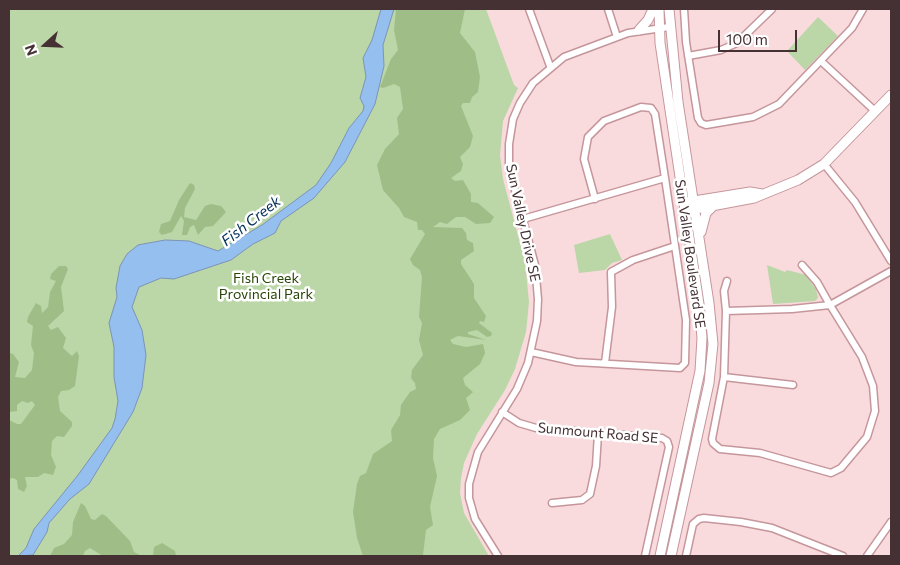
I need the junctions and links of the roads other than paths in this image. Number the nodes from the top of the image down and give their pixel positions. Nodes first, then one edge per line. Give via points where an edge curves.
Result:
1 (528, 9) edge
2 (608, 9) edge
3 (653, 9) edge
4 (659, 9) edge
5 (669, 9) edge
6 (684, 9) edge
7 (772, 9) edge
8 (863, 9) edge
9 (669, 27) junction
10 (658, 28) junction
11 (639, 30) junction
12 (616, 36) junction
13 (688, 56) junction
14 (822, 62) junction
15 (550, 66) junction
16 (891, 95) edge
17 (875, 111) junction
18 (824, 164) junction
19 (665, 178) junction
20 (762, 194) junction
21 (595, 199) junction
22 (695, 205) junction
23 (684, 206) junction
24 (714, 206) junction
25 (523, 219) junction
26 (700, 239) junction
27 (675, 246) junction
28 (891, 261) edge
29 (802, 265) dead end
30 (891, 272) edge
31 (727, 281) dead end
32 (830, 304) junction
33 (726, 311) junction
34 (531, 352) junction
35 (605, 363) junction
36 (724, 377) junction
37 (793, 385) dead end
38 (502, 412) junction
39 (598, 434) junction
40 (552, 503) dead end
41 (891, 522) edge
42 (498, 556) edge
43 (645, 556) edge
44 (660, 556) edge
45 (671, 556) edge
46 (686, 556) edge
47 (843, 556) edge
48 (867, 556) edge

1 - 15 street
2 - 12 street
3 - 11 main road
4 - 10 main road, Sun Valley Boulevard SE
5 - 9 main road, Sun Valley Boulevard SE
6 - 13 street
7 - 13 street via 737,43 721,50
8 - 14 street via 852,28
9 - 10 street, Sun Valley Drive SE
9 - 22 main road, Sun Valley Boulevard SE
10 - 11 street, Sun Valley Drive SE
10 - 23 main road, Sun Valley Boulevard SE
11 - 12 street, Sun Valley Drive SE
12 - 15 street, Sun Valley Drive SE via 575,51
13 - 14 street via 698,118 706,125 753,117 773,108
14 - 17 street
15 - 25 street, Sun Valley Drive SE via 524,96 509,136 509,168
16 - 17 main road
17 - 18 main road
18 - 20 main road via 791,184
18 - 28 street via 855,202
19 - 21 street
19 - 21 street via 655,114 651,108 641,107 604,121 588,136 584,159
19 - 27 street
20 - 22 main road via 750,192
20 - 24 main road
21 - 25 street
22 - 23 main road
22 - 24 main road
22 - 26 main road, Sun Valley Boulevard SE
23 - 44 main road, Sun Valley Boulevard SE via 700,315 701,360
24 - 26 main road via 706,213
25 - 34 street, Sun Valley Drive SE via 537,288 537,321
26 - 45 main road, Sun Valley Boulevard SE via 711,319 712,356
27 - 35 street via 612,270
27 - 35 street via 686,320 685,363 678,368
29 - 32 street
30 - 32 street
31 - 33 street via 724,291
32 - 33 street
32 - 36 street via 862,357 875,400 867,437 839,470 828,472 784,458 716,447 712,439
33 - 36 street
34 - 35 street via 576,362
34 - 38 street, Sun Valley Drive SE via 517,389
36 - 37 street
38 - 39 street, Sunmount Road SE via 536,428
38 - 42 street, Sun Valley Drive SE via 478,452 471,470 469,491 475,519
39 - 40 street via 590,494 582,500
39 - 43 street, Sunmount Road SE via 662,438 668,443
41 - 48 street
46 - 47 street via 694,524 704,518 772,528

